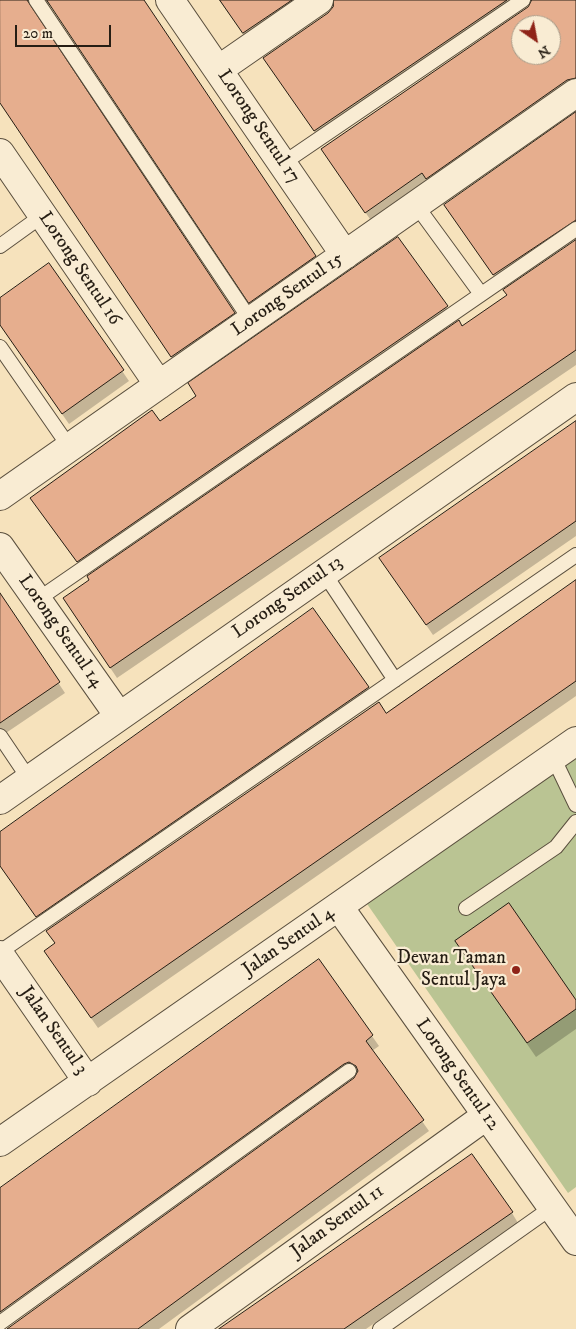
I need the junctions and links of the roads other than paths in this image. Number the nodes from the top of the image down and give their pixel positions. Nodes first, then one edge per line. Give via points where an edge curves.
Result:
1 (36, 0) edge
2 (170, 0) edge
3 (320, 0) edge
4 (523, 0) edge
5 (218, 70) junction
6 (576, 93) edge
7 (0, 153) edge
8 (282, 164) junction
9 (416, 205) junction
10 (42, 215) junction
11 (576, 228) edge
12 (0, 246) edge
13 (345, 255) junction
14 (480, 294) junction
15 (250, 320) junction
16 (0, 347) edge
17 (159, 385) junction
18 (576, 398) edge
19 (70, 448) junction
20 (0, 496) edge
21 (0, 547) edge
22 (576, 555) edge
23 (324, 573) junction
24 (37, 600) junction
25 (395, 680) junction
26 (119, 716) junction
27 (0, 736) edge
28 (576, 741) edge
29 (553, 757) junction
30 (29, 779) junction
31 (0, 800) edge
32 (576, 805) edge
33 (576, 822) edge
34 (339, 907) junction
35 (466, 908) dead end
36 (0, 953) edge
37 (349, 1071) dead end
38 (88, 1082) junction
39 (486, 1116) junction
40 (0, 1142) edge
41 (551, 1208) junction
42 (576, 1241) edge
43 (0, 1323) edge
44 (190, 1329) edge
45 (380, 1329) edge

1 - 15 lane
2 - 5 street, Lorong Sentul 17
3 - 5 street
4 - 8 lane
5 - 8 street, Lorong Sentul 17
6 - 9 street, Lorong Sentul 15
7 - 10 street, Lorong Sentul 16
8 - 13 street, Lorong Sentul 17
9 - 13 street, Lorong Sentul 15
9 - 14 lane
10 - 12 lane
10 - 17 street, Lorong Sentul 16
11 - 14 lane
13 - 15 street, Lorong Sentul 15
14 - 24 lane
15 - 17 street, Lorong Sentul 15
16 - 19 lane
17 - 19 street, Lorong Sentul 15
18 - 23 street, Lorong Sentul 13
19 - 20 street, Lorong Sentul 15
21 - 24 street, Lorong Sentul 14
22 - 25 lane
23 - 25 lane
23 - 26 street, Lorong Sentul 13
24 - 26 street, Lorong Sentul 14
25 - 36 lane
26 - 30 street, Lorong Sentul 13
27 - 30 lane
28 - 29 street, Jalan Sentul 4
29 - 32 lane
29 - 34 street, Jalan Sentul 4
30 - 31 street, Lorong Sentul 13
33 - 35 lane via 556,847
34 - 38 street, Jalan Sentul 4
34 - 39 street, Lorong Sentul 12
36 - 38 street, Jalan Sentul 3
37 - 43 lane
38 - 40 street, Jalan Sentul 4
39 - 41 street, Lorong Sentul 12
39 - 44 street, Jalan Sentul 11
41 - 42 street, Lorong Sentul 12
41 - 45 lane

